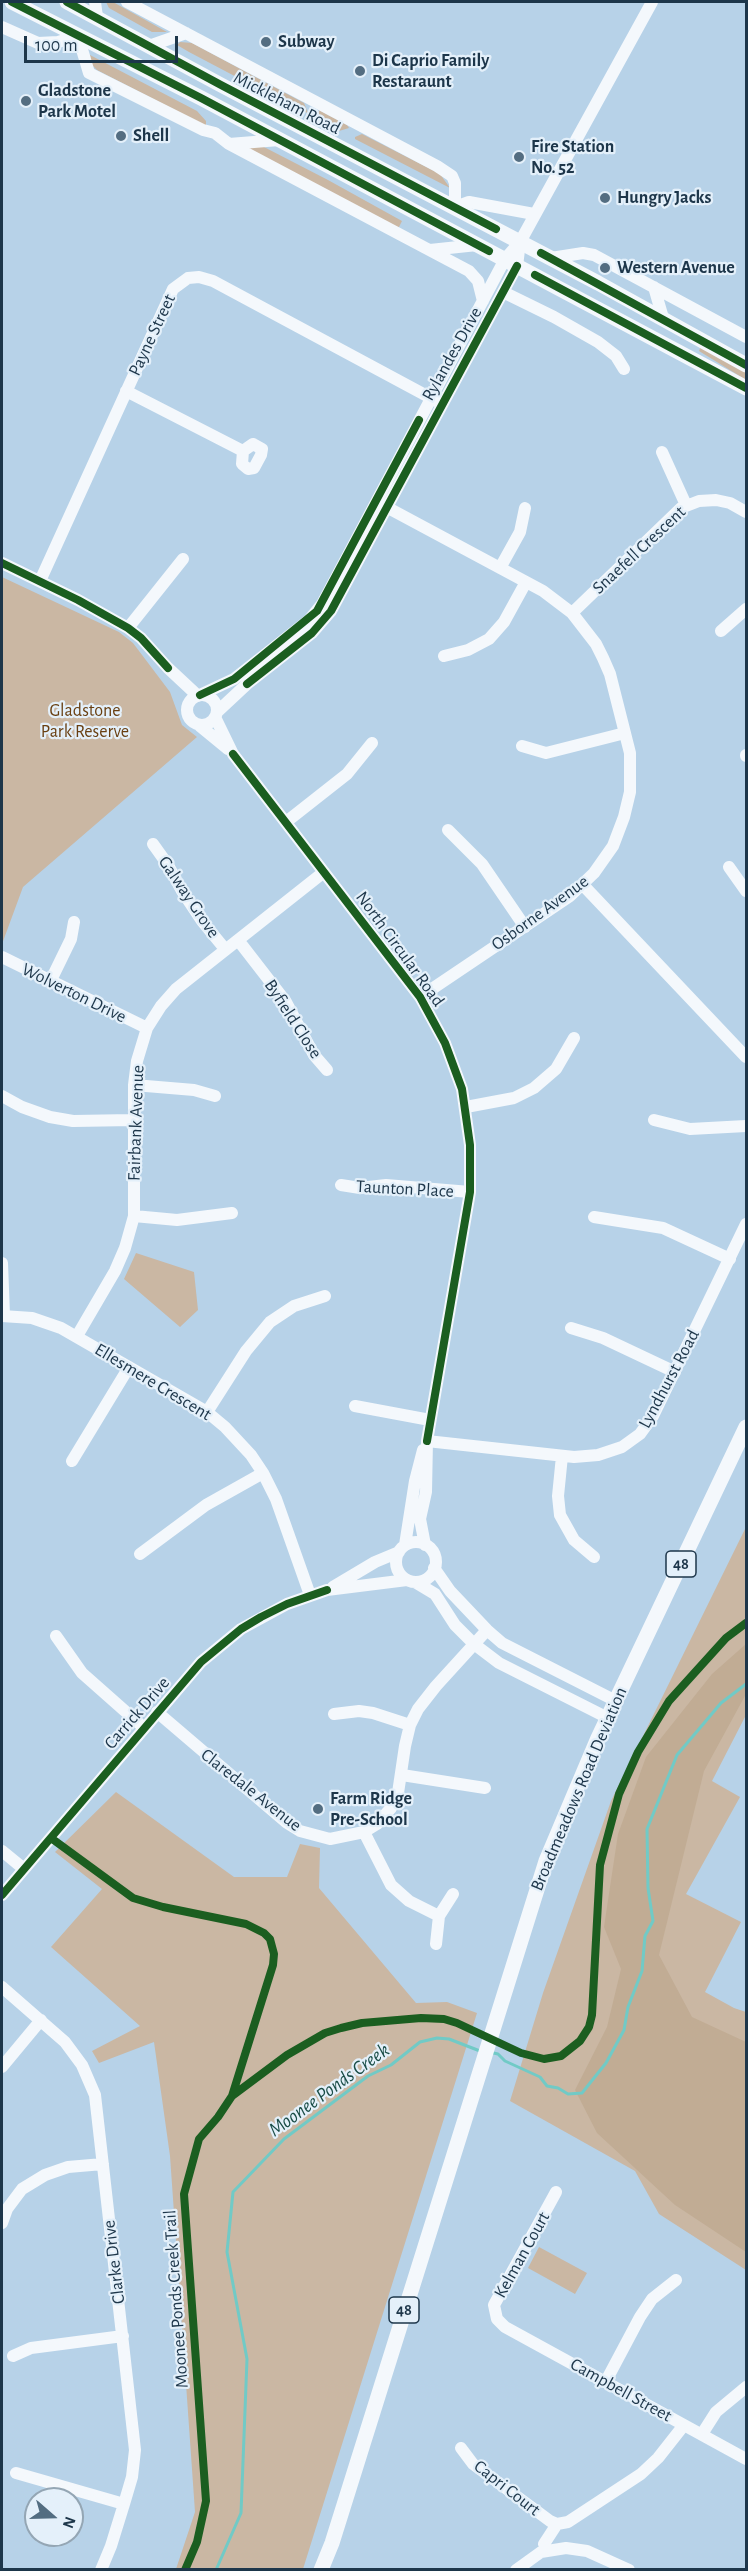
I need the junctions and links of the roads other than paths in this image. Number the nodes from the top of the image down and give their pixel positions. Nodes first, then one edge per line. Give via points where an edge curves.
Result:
1 (12, 2) edge
2 (67, 2) edge
3 (127, 2) edge
4 (652, 2) edge
5 (96, 9) edge
6 (2, 27) edge
7 (186, 33) junction
8 (78, 36) junction
9 (149, 46) junction
10 (279, 140) junction
11 (229, 144) junction
12 (455, 207) junction
13 (534, 214) junction
14 (520, 242) junction
15 (477, 244) junction
16 (429, 250) junction
17 (551, 258) junction
18 (511, 263) junction
19 (654, 287) junction
20 (503, 292) junction
21 (483, 301) junction
22 (663, 318) junction
23 (747, 337) edge
24 (747, 365) edge
25 (624, 369) dead end
26 (747, 388) edge
27 (126, 391) junction
28 (436, 400) junction
29 (243, 452) dead end
30 (662, 452) dead end
31 (382, 505) junction
32 (686, 505) junction
33 (525, 508) dead end
34 (747, 512) edge
35 (183, 559) dead end
36 (2, 563) edge
37 (500, 568) junction
38 (40, 581) junction
39 (526, 582) junction
40 (747, 609) edge
41 (572, 613) junction
42 (128, 628) junction
43 (721, 631) dead end
44 (293, 640) junction
45 (444, 656) dead end
46 (168, 668) junction
47 (199, 696) junction
48 (188, 704) junction
49 (216, 715) junction
50 (200, 726) junction
51 (625, 733) junction
52 (372, 743) dead end
53 (522, 746) dead end
54 (233, 754) junction
55 (286, 822) junction
56 (448, 830) dead end
57 (153, 844) dead end
58 (729, 867) dead end
59 (324, 872) junction
60 (583, 885) junction
61 (747, 891) edge
62 (74, 922) dead end
63 (525, 927) junction
64 (238, 940) junction
65 (225, 949) junction
66 (2, 957) edge
67 (51, 980) junction
68 (420, 997) junction
69 (147, 1028) junction
70 (574, 1038) dead end
71 (747, 1057) edge
72 (327, 1070) dead end
73 (134, 1085) junction
74 (2, 1096) edge
75 (215, 1096) dead end
76 (466, 1107) junction
77 (133, 1120) junction
78 (654, 1120) dead end
79 (747, 1126) edge
80 (341, 1185) dead end
81 (470, 1192) junction
82 (232, 1213) dead end
83 (134, 1216) junction
84 (594, 1217) dead end
85 (747, 1224) edge
86 (730, 1259) junction
87 (2, 1263) edge
88 (325, 1296) dead end
89 (3, 1316) edge
90 (571, 1328) dead end
91 (77, 1336) junction
92 (129, 1367) junction
93 (675, 1372) junction
94 (356, 1406) dead end
95 (207, 1412) junction
96 (430, 1420) junction
97 (747, 1427) edge
98 (427, 1441) junction
99 (562, 1456) junction
100 (72, 1461) dead end
101 (263, 1473) junction
102 (425, 1545) junction
103 (402, 1549) junction
104 (140, 1554) dead end
105 (594, 1557) dead end
106 (375, 1562) junction
107 (434, 1568) junction
108 (411, 1581) junction
109 (381, 1583) junction
110 (327, 1590) junction
111 (310, 1595) junction
112 (487, 1630) junction
113 (56, 1636) dead end
114 (474, 1644) junction
115 (546, 1666) junction
116 (538, 1684) junction
117 (616, 1701) junction
118 (157, 1712) junction
119 (334, 1713) dead end
120 (608, 1718) junction
121 (410, 1725) junction
122 (144, 1727) junction
123 (402, 1775) junction
124 (485, 1788) dead end
125 (364, 1832) junction
126 (2, 1851) edge
127 (24, 1869) junction
128 (453, 1894) dead end
129 (2, 1896) edge
130 (439, 1916) junction
131 (436, 1944) dead end
132 (2, 1987) edge
133 (41, 2020) junction
134 (2, 2067) edge
135 (103, 2164) junction
136 (556, 2192) dead end
137 (2, 2223) edge
138 (676, 2280) dead end
139 (497, 2319) joint
140 (123, 2336) junction
141 (13, 2356) dead end
142 (606, 2381) junction
143 (747, 2387) edge
144 (684, 2425) junction
145 (702, 2434) junction
146 (461, 2448) dead end
147 (747, 2459) edge
148 (16, 2473) dead end
149 (124, 2504) junction
150 (557, 2524) junction
151 (332, 2543) junction
152 (553, 2544) junction
153 (623, 2566) edge
154 (101, 2570) edge
155 (321, 2570) edge
156 (327, 2570) edge
157 (514, 2570) edge

1 - 8 main road, Mickleham Road
2 - 5 main road, Mickleham Road
3 - 7 street, Mickleham Road
4 - 13 street
5 - 9 main road, Mickleham Road
6 - 8 street via 38,43
7 - 9 street
7 - 12 street, Mickleham Road via 437,166 452,176
8 - 10 main road, Mickleham Road
8 - 11 street via 89,72 215,133
9 - 12 main road, Mickleham Road
10 - 11 street
10 - 15 main road, Mickleham Road
11 - 16 street
12 - 13 street via 469,201
12 - 14 main road, Mickleham Road
13 - 14 street
14 - 17 main road, Mickleham Road
14 - 18 street
15 - 16 street
15 - 18 main road, Mickleham Road
16 - 21 street via 474,275
17 - 19 street via 594,255
17 - 22 main road, Mickleham Road
18 - 20 street, Rylandes Drive
18 - 21 street, Rylandes Drive
18 - 26 main road, Mickleham Road
19 - 22 street
19 - 23 street
20 - 25 street via 598,342 616,356
20 - 28 street, Rylandes Drive
21 - 28 street, Rylandes Drive
22 - 24 main road, Mickleham Road
27 - 28 street, Payne Street via 173,289 188,278 199,277
27 - 29 street
27 - 38 street, Payne Street
28 - 31 street, Rylandes Drive
30 - 32 street
31 - 37 street
31 - 44 street, Rylandes Drive via 322,604
32 - 34 street, Snaefell Crescent via 716,500
32 - 41 street, Snaefell Crescent
33 - 37 street via 520,532
35 - 42 street
36 - 38 street
37 - 39 street, Osborne Avenue
38 - 42 street
39 - 41 street, Osborne Avenue
39 - 45 street via 504,622 489,639 474,648
40 - 43 street
41 - 51 street, Osborne Avenue via 603,657
42 - 46 street
44 - 47 street, Rylandes Drive via 234,679
44 - 49 street, Rylandes Drive
46 - 47 street
46 - 48 street
47 - 48 street
47 - 49 street via 212,700
48 - 50 street via 188,718
49 - 50 street via 209,724
49 - 54 street, North Circular Road
50 - 54 street, North Circular Road
51 - 53 street via 546,753
51 - 60 street, Osborne Avenue via 630,764 628,804 612,846
52 - 55 street via 347,774
54 - 55 street, North Circular Road
55 - 59 street, North Circular Road
56 - 63 street via 482,864
57 - 65 street, Galway Grove via 202,921
58 - 61 street
59 - 64 street, Fairbank Avenue
59 - 68 street, North Circular Road
60 - 63 street, Osborne Avenue
60 - 71 street
62 - 67 street via 71,939
63 - 68 street, Osborne Avenue
64 - 65 street, Fairbank Avenue
64 - 72 street, Byfield Close via 286,1002 314,1055
65 - 69 street, Fairbank Avenue via 176,989
66 - 67 street, Wolverton Drive
67 - 69 street, Wolverton Drive
68 - 76 street, North Circular Road via 452,1059
69 - 73 street, Fairbank Avenue
70 - 76 street via 556,1069 534,1089 513,1098
73 - 75 street via 194,1090
73 - 77 street, Fairbank Avenue
74 - 77 street via 50,1117 73,1121
76 - 81 street, North Circular Road
77 - 83 street, Fairbank Avenue
78 - 79 street via 690,1129
80 - 81 street, Taunton Place
81 - 96 street, North Circular Road
82 - 83 street via 177,1220
83 - 91 street, Fairbank Avenue via 115,1271
84 - 86 street via 663,1228
85 - 86 street, Lyndhurst Road
86 - 93 street, Lyndhurst Road
87 - 89 street
88 - 95 street via 294,1306 270,1322
89 - 91 street, Ellesmere Crescent via 46,1322
90 - 93 street via 603,1338
91 - 92 street, Ellesmere Crescent
92 - 95 street, Ellesmere Crescent
92 - 100 street
93 - 99 street, Lyndhurst Road via 647,1427 629,1442 598,1455
94 - 96 street
95 - 101 street, Ellesmere Crescent via 237,1439
96 - 98 street, North Circular Road
97 - 117 main road, Broadmeadows Road Deviation / 48
98 - 99 street, Lyndhurst Road
98 - 102 street, North Circular Road via 426,1492 420,1520
98 - 103 street, North Circular Road
99 - 105 street via 560,1515 574,1540
101 - 104 street via 206,1505
101 - 111 street, Ellesmere Crescent
102 - 103 street via 415,1542
102 - 107 street via 435,1556
103 - 106 street, Carrick Drive
103 - 108 street via 396,1564 402,1576
106 - 109 street
106 - 110 street, Carrick Drive
107 - 108 street via 427,1578
107 - 112 street via 450,1592
108 - 109 street, Carrick Drive
108 - 114 street via 435,1594
109 - 110 street, Carrick Drive
110 - 111 street, Carrick Drive
111 - 118 street, Carrick Drive via 241,1629 201,1662
112 - 114 street, Claredale Avenue
112 - 115 street via 502,1643
113 - 122 street via 82,1672
114 - 116 street
114 - 121 street, Claredale Avenue via 436,1686
115 - 116 street
115 - 117 street
116 - 120 street
117 - 120 main road, Broadmeadows Road Deviation / 48
118 - 122 street, Carrick Drive
118 - 125 street, Claredale Avenue via 300,1831 330,1839
119 - 121 street via 373,1713
120 - 151 main road, Broadmeadows Road Deviation / 48 via 546,1861
121 - 123 street, Claredale Avenue
122 - 127 street, Carrick Drive
123 - 124 street
123 - 125 street, Claredale Avenue via 391,1808
125 - 130 street via 391,1885 409,1901
126 - 127 street
127 - 129 street, Carrick Drive
128 - 130 street
130 - 131 street
132 - 133 street, Clarke Drive
133 - 134 street
133 - 135 street, Clarke Drive via 65,2042 82,2066 94,2095
135 - 137 street via 68,2167 45,2175 22,2189
135 - 140 street, Clarke Drive
136 - 139 street, Kelman Court via 494,2305
138 - 142 street via 652,2299
139 - 142 street, Campbell Street
140 - 141 street via 31,2348
140 - 149 street, Clarke Drive via 135,2450
142 - 144 street, Campbell Street
143 - 145 street via 716,2412
144 - 145 street, Campbell Street
144 - 150 street via 641,2475 568,2522
145 - 147 street, Campbell Street
146 - 150 street, Capri Court via 473,2464
148 - 149 street
149 - 154 street, Clarke Drive
150 - 152 street
151 - 155 main road, Broadmeadows Road Deviation / 48
151 - 156 main road, Broadmeadows Road Deviation / 48
152 - 153 street via 580,2541
152 - 157 street via 528,2553

